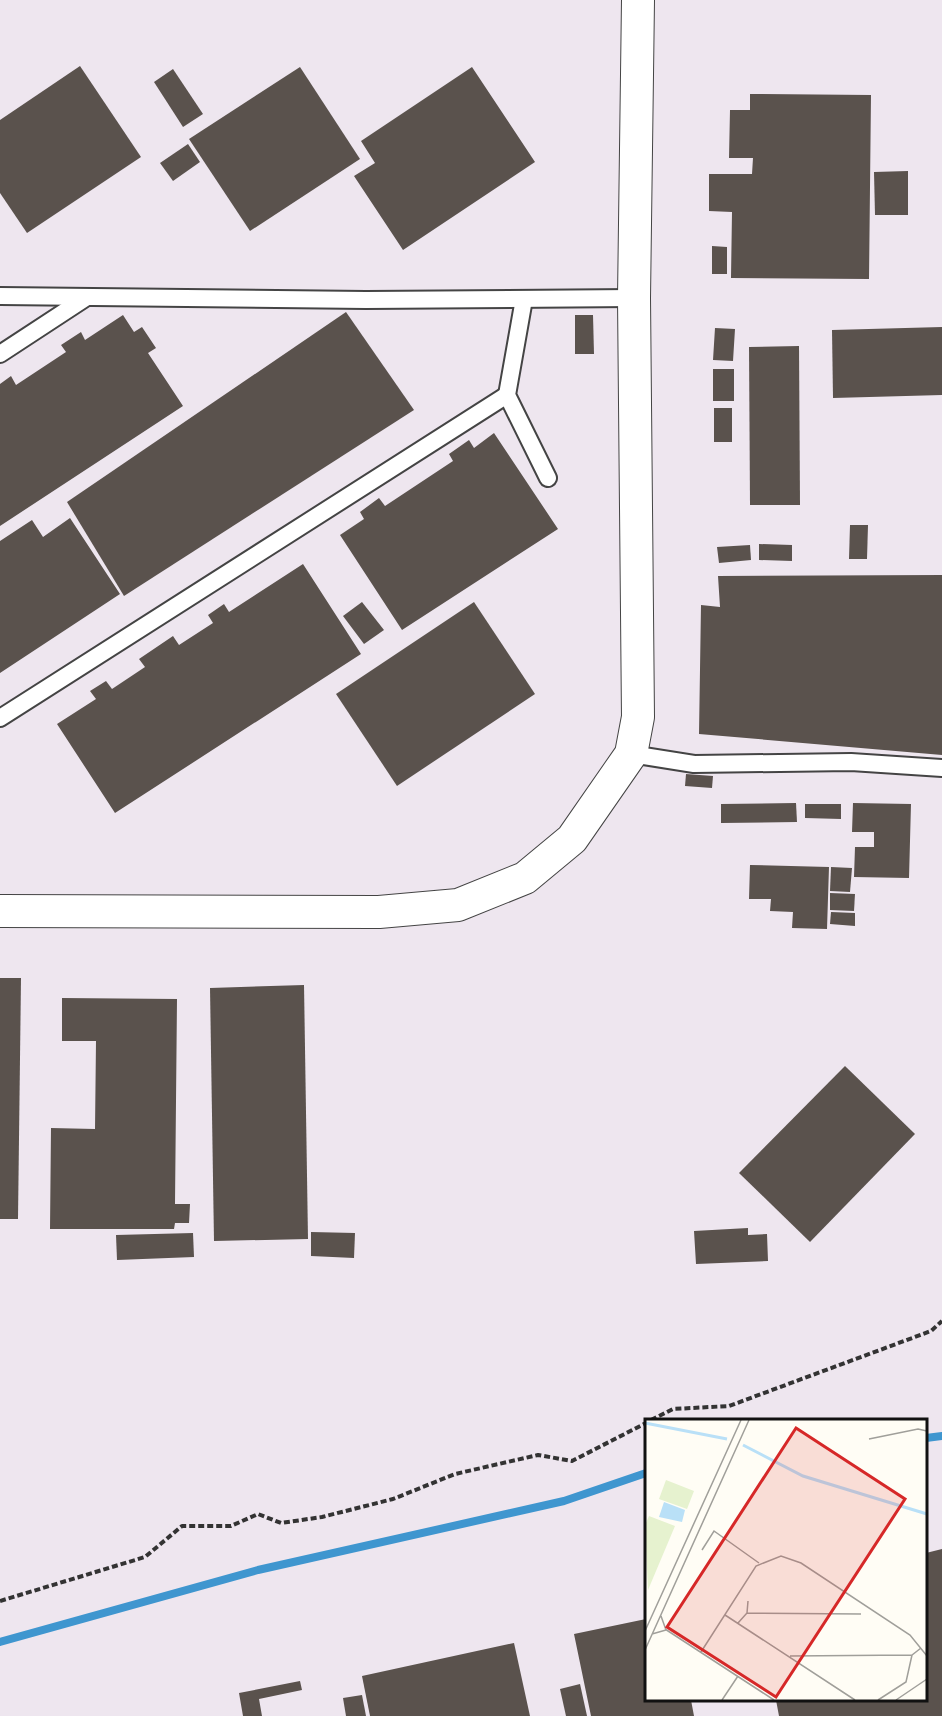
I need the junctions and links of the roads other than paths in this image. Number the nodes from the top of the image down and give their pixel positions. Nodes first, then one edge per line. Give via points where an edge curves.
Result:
1 (638, 0) edge
2 (0, 296) edge
3 (87, 297) junction
4 (634, 298) junction
5 (524, 299) junction
6 (0, 354) edge
7 (507, 395) junction
8 (548, 478) dead end
9 (0, 718) edge
10 (631, 754) junction
11 (942, 768) edge
12 (0, 911) edge

1 - 4 street
2 - 3 lane
3 - 5 lane
3 - 6 lane
4 - 5 lane
4 - 10 street via 638,717
5 - 7 lane
7 - 8 lane
7 - 9 lane
10 - 11 lane via 694,764 851,762
10 - 12 street via 572,839 525,878 458,905 379,912

